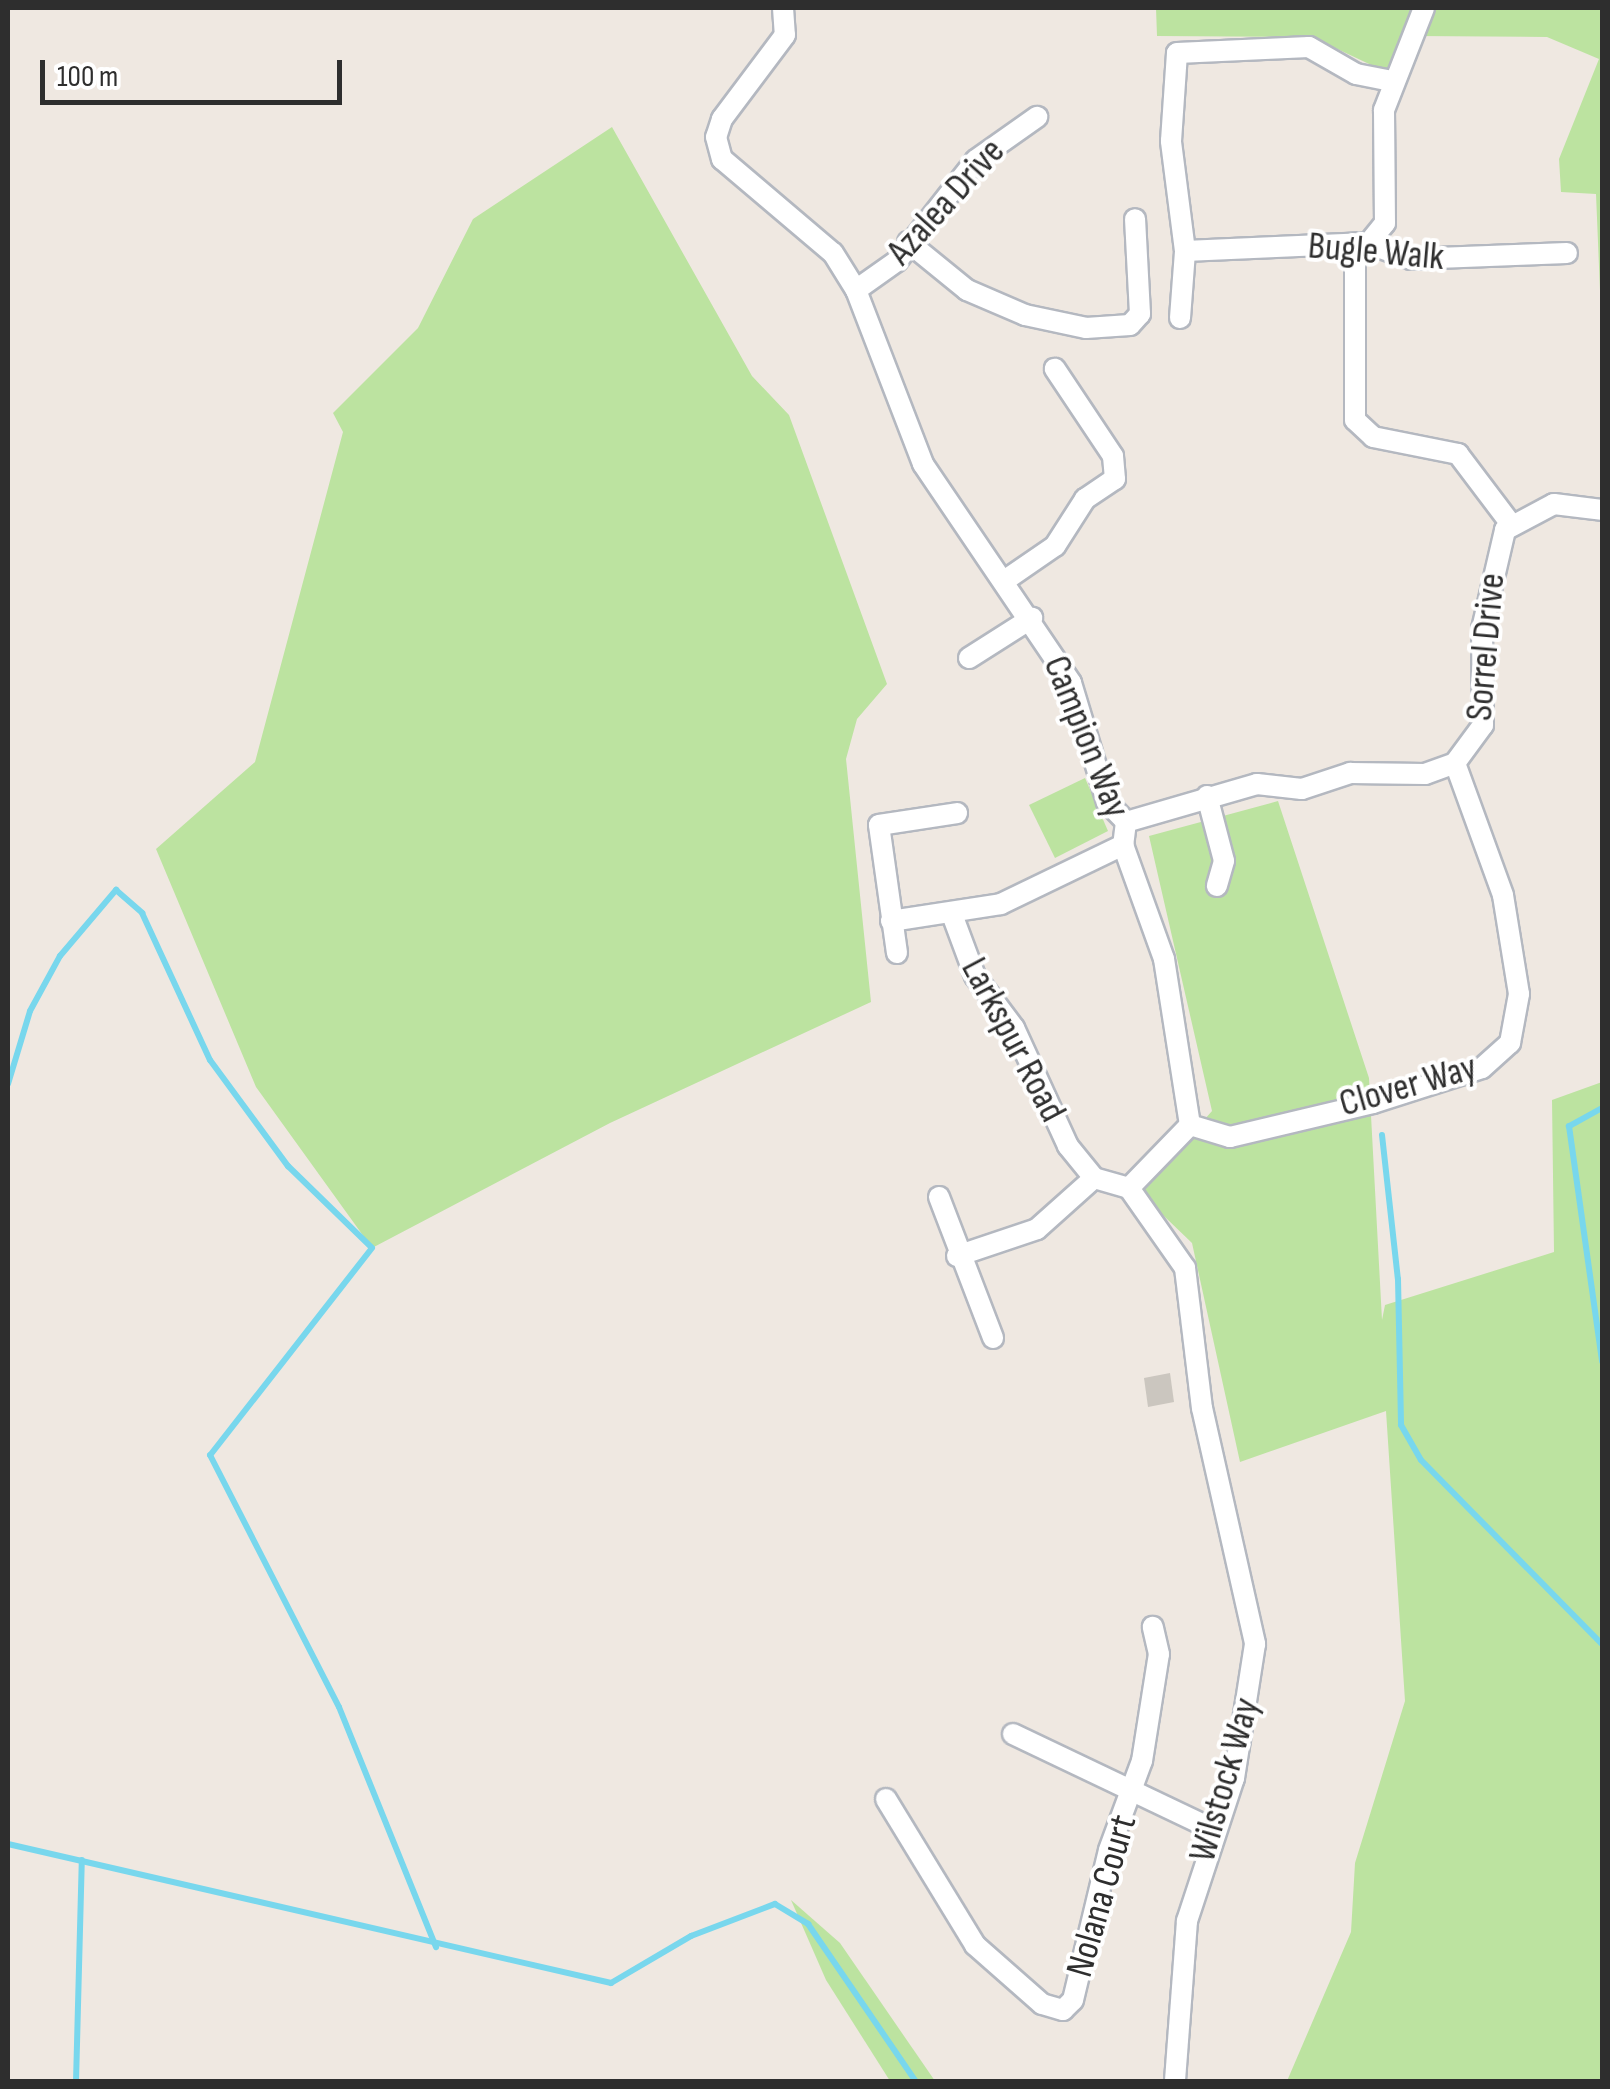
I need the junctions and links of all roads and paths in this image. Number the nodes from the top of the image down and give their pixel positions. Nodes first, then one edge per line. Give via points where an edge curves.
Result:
1 (784, 8) edge
2 (1424, 8) edge
3 (1392, 81) junction
4 (1037, 116) dead end
5 (1136, 219) dead end
6 (908, 242) junction
7 (1367, 243) junction
8 (1185, 251) junction
9 (1567, 253) dead end
10 (856, 290) junction
11 (1180, 318) dead end
12 (1056, 369) dead end
13 (1602, 510) edge
14 (1511, 524) junction
15 (1004, 581) junction
16 (1032, 618) junction
17 (969, 658) dead end
18 (1455, 764) junction
19 (1207, 796) junction
20 (958, 813) dead end
21 (1126, 822) junction
22 (1122, 845) junction
23 (1217, 886) dead end
24 (954, 916) junction
25 (892, 921) junction
26 (897, 953) dead end
27 (1190, 1125) junction
28 (1094, 1178) junction
29 (1129, 1188) junction
30 (939, 1197) dead end
31 (957, 1256) junction
32 (993, 1338) dead end
33 (1152, 1628) dead end
34 (1013, 1734) dead end
35 (1131, 1796) junction
36 (886, 1799) dead end
37 (1214, 1830) junction
38 (1176, 2082) edge

1 - 10 street, Campion Way via 786,35 716,137 722,159 834,253
2 - 3 street
3 - 7 street via 1380,140 1386,223
3 - 8 street via 1356,74 1309,47 1176,53 1171,141
4 - 6 street, Azalea Drive via 976,160 948,204
5 - 6 street via 1140,314 1130,326 1086,328 1025,315 968,290
6 - 10 street, Azalea Drive via 897,262
7 - 8 street, Bugle Walk
7 - 9 street, Bugle Walk via 1411,260
7 - 14 street via 1355,260 1350,308 1355,420 1373,436 1458,454
8 - 11 street
10 - 15 street, Campion Way via 922,464
12 - 15 street via 1113,456 1116,479 1085,500 1054,546
13 - 14 street, Sorrel Drive via 1554,504
14 - 18 street, Sorrel Drive via 1485,603 1483,725
15 - 16 street, Campion Way
16 - 17 street
16 - 21 street, Campion Way via 1072,683 1107,802
18 - 19 street, Sorrel Drive via 1425,774 1350,773 1302,788 1258,784
18 - 27 street, Clover Way via 1504,895 1519,994 1510,1044 1482,1068 1373,1104 1230,1137
19 - 21 street, Sorrel Drive
19 - 23 street via 1224,860
20 - 25 street via 879,826
21 - 22 street, Campion Way
22 - 24 street via 1025,894
22 - 27 street, Campion Way via 1158,926
24 - 25 street
24 - 28 street, Larkspur Road via 975,976 1014,1028 1055,1121
25 - 26 street
27 - 29 street
28 - 29 street
28 - 31 street via 1037,1229
29 - 37 street, Wilstock Way via 1185,1268 1219,1481 1255,1644 1246,1726
30 - 31 street
31 - 32 street
33 - 35 street via 1158,1654
34 - 35 street
35 - 36 street, Nolana Court via 1109,1850 1073,2000 1063,2010 1042,2004 975,1945
35 - 37 street
37 - 38 street, Wilstock Way via 1183,1945

